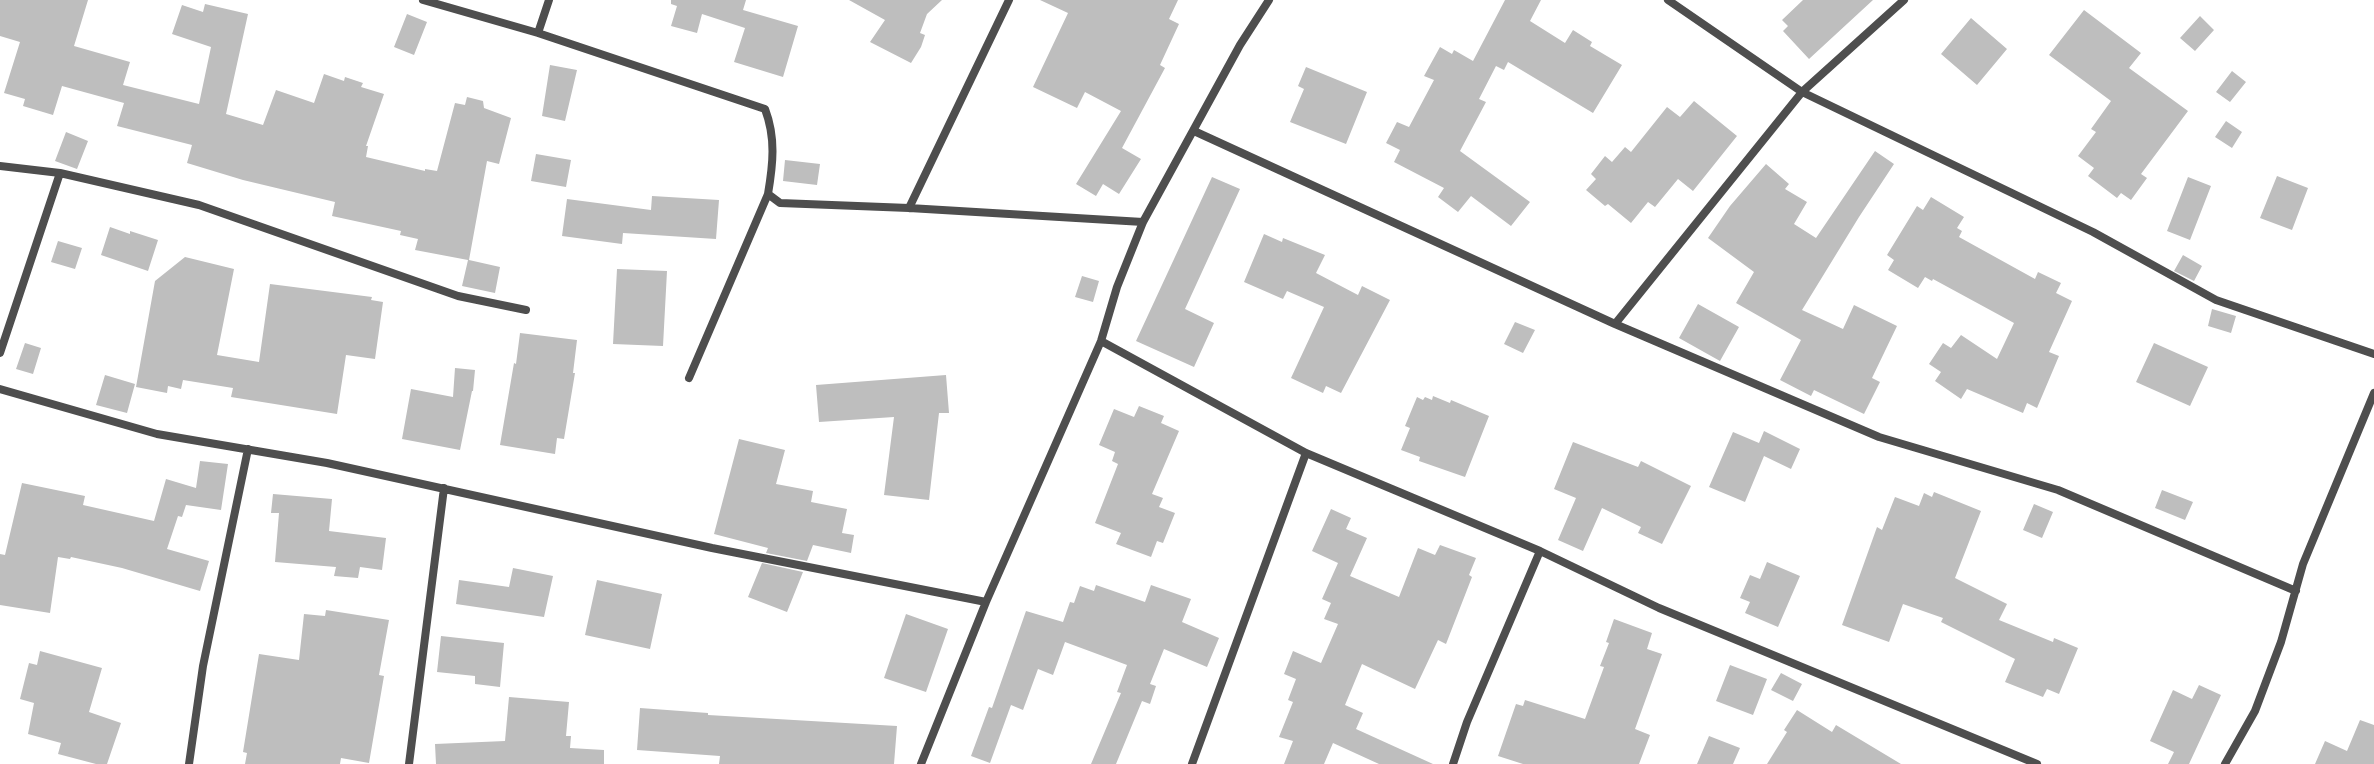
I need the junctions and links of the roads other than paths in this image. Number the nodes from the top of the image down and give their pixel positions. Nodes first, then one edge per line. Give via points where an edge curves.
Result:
1 (423, 0) edge
2 (549, 0) edge
3 (1009, 0) edge
4 (1269, 0) edge
5 (1668, 0) edge
6 (1904, 0) edge
7 (538, 33) junction
8 (1802, 92) junction
9 (1194, 132) junction
10 (0, 166) edge
11 (60, 173) junction
12 (768, 194) junction
13 (909, 208) junction
14 (1143, 222) junction
15 (526, 310) dead end
16 (1616, 324) junction
17 (2, 341) edge
18 (1100, 341) junction
19 (0, 353) edge
20 (2374, 354) edge
21 (689, 378) dead end
22 (0, 389) edge
23 (2374, 393) edge
24 (248, 449) junction
25 (1306, 452) junction
26 (444, 488) junction
27 (1540, 552) junction
28 (2296, 591) junction
29 (986, 602) junction
30 (189, 764) edge
31 (409, 764) edge
32 (921, 764) edge
33 (1192, 764) edge
34 (1453, 764) edge
35 (2037, 764) edge
36 (2225, 764) edge

1 - 7 street
2 - 7 street
3 - 13 street
4 - 9 street via 1240,46
5 - 8 street
6 - 8 street
7 - 12 street via 765,109 772,127 773,163
8 - 16 street
8 - 20 street via 2093,232 2216,300
9 - 14 street
9 - 16 street
10 - 11 street
11 - 15 street via 199,205 458,296
11 - 17 street
12 - 13 street via 780,203
12 - 21 street
13 - 14 street
14 - 18 street via 1117,287
16 - 28 street via 1879,437 2058,490
17 - 19 street
18 - 25 street
18 - 29 street
22 - 24 street via 158,434
23 - 28 street via 2303,564
24 - 26 street
24 - 30 street via 203,666
25 - 27 street
25 - 33 street
26 - 29 street via 712,548
26 - 31 street
27 - 34 street via 1467,722
27 - 35 street via 1659,608
28 - 36 street via 2281,642 2255,711
29 - 32 street

